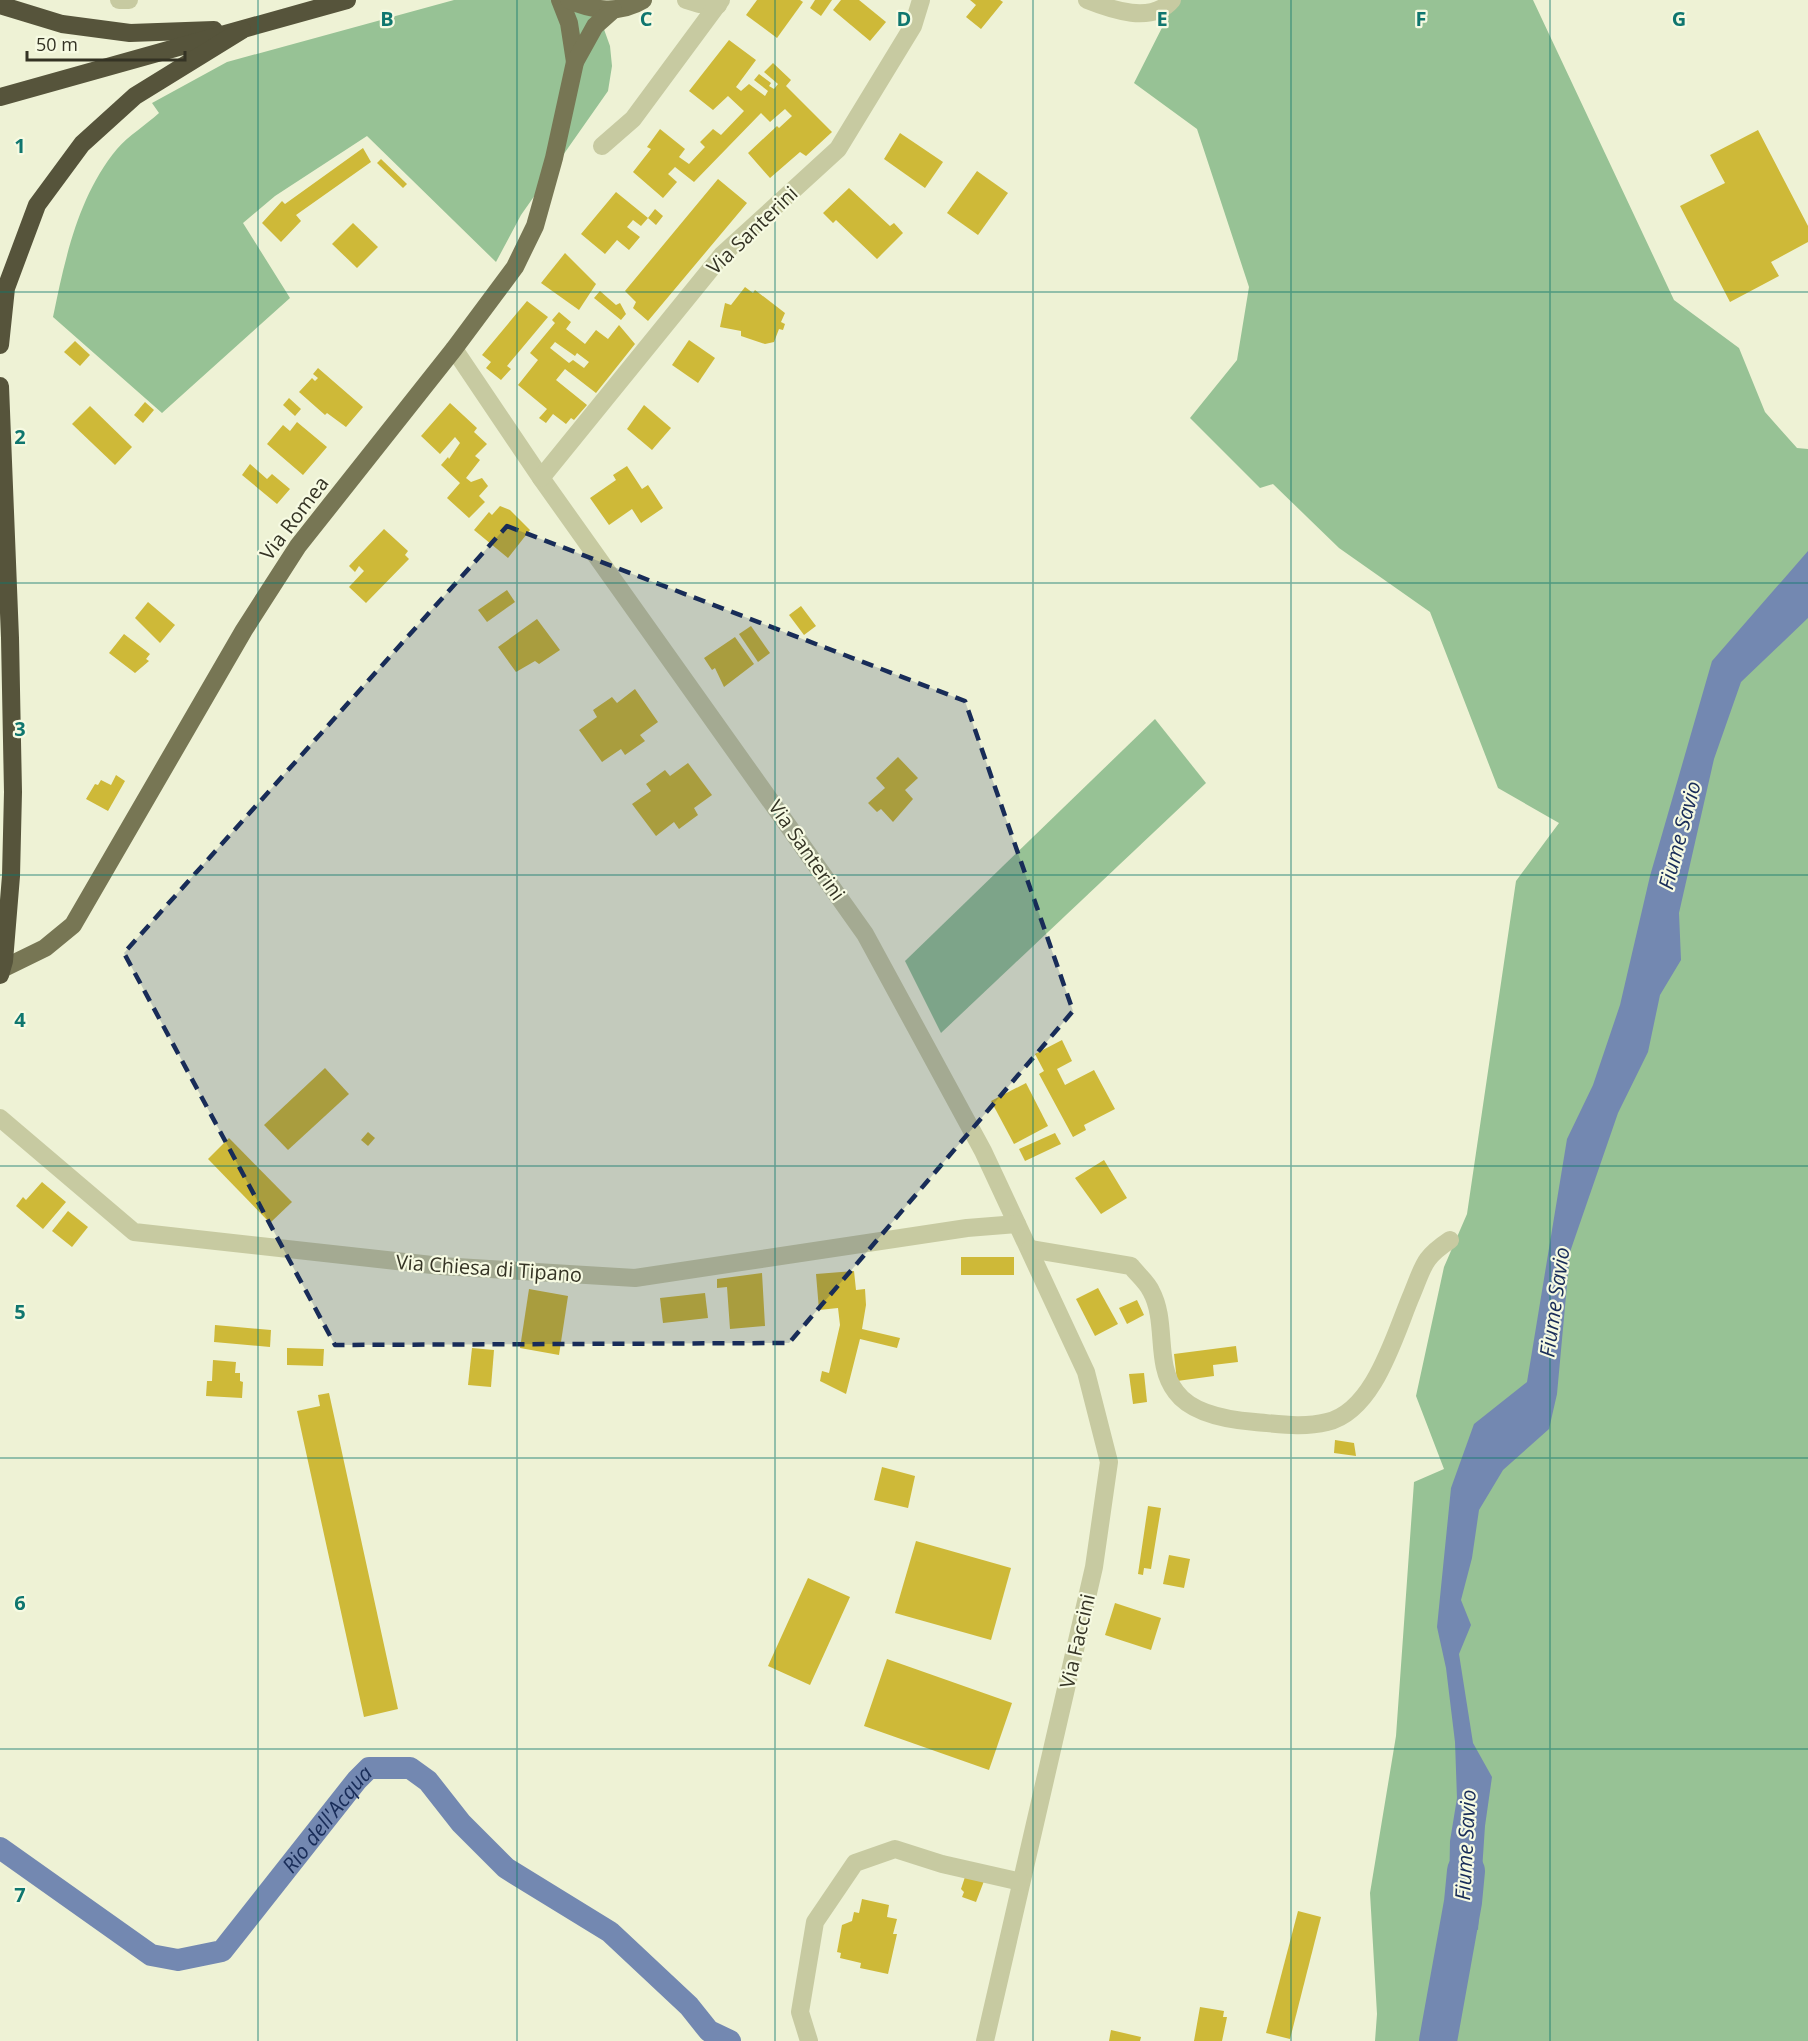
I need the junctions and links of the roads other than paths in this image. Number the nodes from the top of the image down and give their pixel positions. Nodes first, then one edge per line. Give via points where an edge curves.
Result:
1 (119, 0) edge
2 (129, 0) edge
3 (347, 0) edge
4 (560, 0) edge
5 (568, 0) edge
6 (643, 0) edge
7 (686, 0) edge
8 (921, 0) edge
9 (1087, 0) edge
10 (1172, 0) edge
11 (718, 2) edge
12 (0, 5) edge
13 (613, 10) junction
14 (242, 30) junction
15 (575, 62) junction
16 (0, 97) edge
17 (602, 146) dead end
18 (0, 345) edge
19 (454, 349) junction
20 (0, 386) edge
21 (542, 478) junction
22 (0, 970) edge
23 (0, 975) edge
24 (0, 1118) edge
25 (1017, 1224) junction
26 (1450, 1240) dead end
27 (1030, 1249) junction
28 (1021, 1882) junction
29 (809, 2041) edge
30 (985, 2041) edge

1 - 2 street
3 - 14 highway
4 - 15 main road, Via Romea via 569,23
5 - 13 main road, Via Romea via 584,7
6 - 13 main road, Via Romea
7 - 11 street via 699,4
8 - 21 street, Via Santerini via 913,26 838,149 722,255
9 - 10 street via 1110,9 1151,14
11 - 17 street via 633,119
12 - 14 highway via 62,24 130,33
13 - 15 main road, Via Romea via 595,26
14 - 16 highway
14 - 18 highway via 135,96 82,144 37,205 6,288
15 - 19 main road, Via Romea via 536,226 515,267
19 - 21 street, Via Santerini
19 - 22 main road, Via Romea via 298,546 244,630 73,925 45,948
20 - 23 highway via 13,792 11,876
21 - 25 street, Via Santerini via 865,934 983,1151
24 - 25 street, Via Chiesa di Tipano via 135,1232 441,1266 635,1278 967,1228
25 - 27 street, Via Santerini
26 - 27 street via 1429,1254 1373,1386 1329,1422 1301,1426 1251,1422 1192,1406 1175,1391 1165,1368 1151,1291 1131,1266
27 - 28 street, Via Faccini via 1086,1372 1110,1462 1094,1568
28 - 29 street via 895,1849 855,1863 815,1922 800,2012
28 - 30 street, Via Faccini

